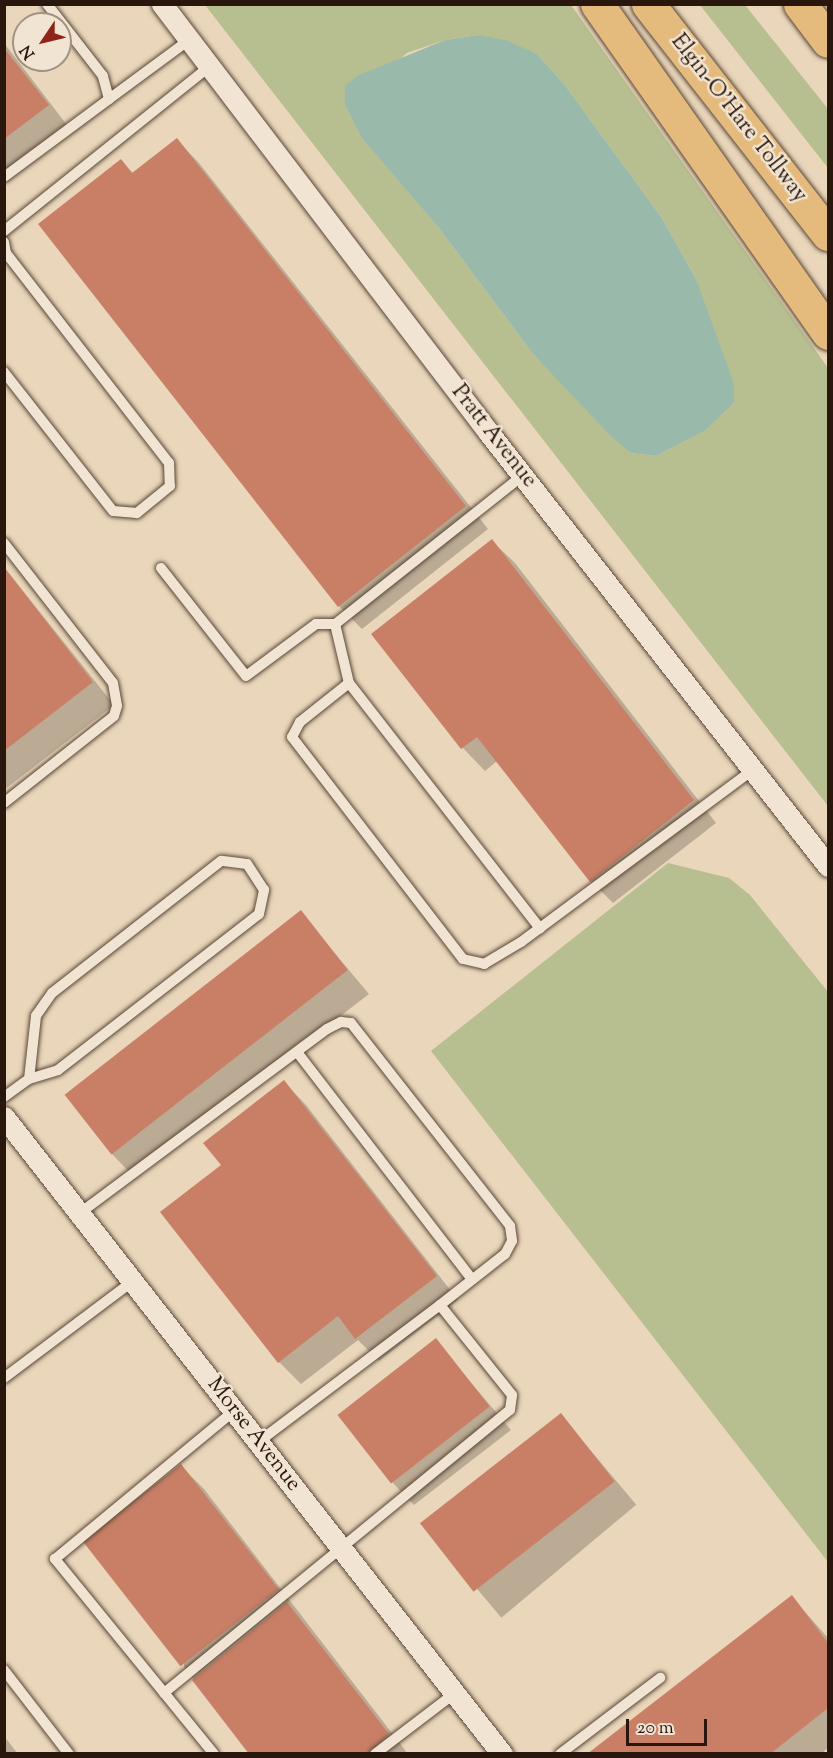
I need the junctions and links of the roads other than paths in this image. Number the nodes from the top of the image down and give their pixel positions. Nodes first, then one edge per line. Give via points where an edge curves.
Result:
1 (47, 4) edge
2 (162, 4) edge
3 (597, 4) edge
4 (648, 4) edge
5 (800, 4) edge
6 (189, 39) junction
7 (828, 41) edge
8 (209, 67) junction
9 (109, 99) junction
10 (4, 177) edge
11 (4, 231) edge
12 (828, 234) edge
13 (4, 242) edge
14 (828, 333) edge
15 (4, 372) edge
16 (522, 476) junction
17 (4, 543) edge
18 (161, 568) dead end
19 (335, 624) junction
20 (349, 683) junction
21 (753, 770) junction
22 (4, 803) edge
23 (828, 866) edge
24 (540, 928) junction
25 (297, 1052) junction
26 (29, 1079) junction
27 (4, 1097) edge
28 (4, 1116) edge
29 (80, 1213) junction
30 (472, 1280) junction
31 (133, 1281) junction
32 (440, 1305) junction
33 (4, 1378) edge
34 (234, 1411) junction
35 (258, 1442) junction
36 (341, 1547) junction
37 (4, 1670) edge
38 (660, 1678) dead end
39 (164, 1693) junction
40 (455, 1694) junction
41 (69, 1754) edge
42 (214, 1754) edge
43 (375, 1754) edge
44 (502, 1754) edge
45 (560, 1754) edge

1 - 9 lane via 103,76
2 - 6 street, Pratt Avenue
3 - 14 highway
4 - 12 highway, Elgin-O'Hare Tollway
5 - 7 highway
6 - 8 street, Pratt Avenue
6 - 9 lane
8 - 11 lane
8 - 16 street, Pratt Avenue
9 - 10 lane
13 - 15 lane via 6,253 169,463 170,486 137,513 113,511
16 - 19 lane
16 - 21 street, Pratt Avenue
17 - 22 lane via 113,684 117,706 114,716
18 - 19 lane via 246,676 316,624
19 - 20 lane
20 - 24 lane
20 - 24 lane via 300,722 292,737 463,959 484,964
21 - 23 street, Pratt Avenue
21 - 24 lane
25 - 29 lane
25 - 30 lane
25 - 30 lane via 327,1029 351,1023 510,1226 512,1241 505,1254
26 - 26 lane via 58,1070 260,914 264,890 247,864 221,861 52,993 36,1016
26 - 27 lane
28 - 29 street, Morse Avenue
29 - 31 street, Morse Avenue
30 - 32 lane
31 - 33 lane
31 - 34 street, Morse Avenue
32 - 35 lane
32 - 36 lane via 512,1395 513,1406
34 - 35 street, Morse Avenue
34 - 39 lane via 55,1559
35 - 36 street, Morse Avenue
36 - 39 lane
36 - 40 street, Morse Avenue
37 - 41 lane
38 - 45 lane
39 - 42 lane
40 - 43 lane
40 - 44 street, Morse Avenue

